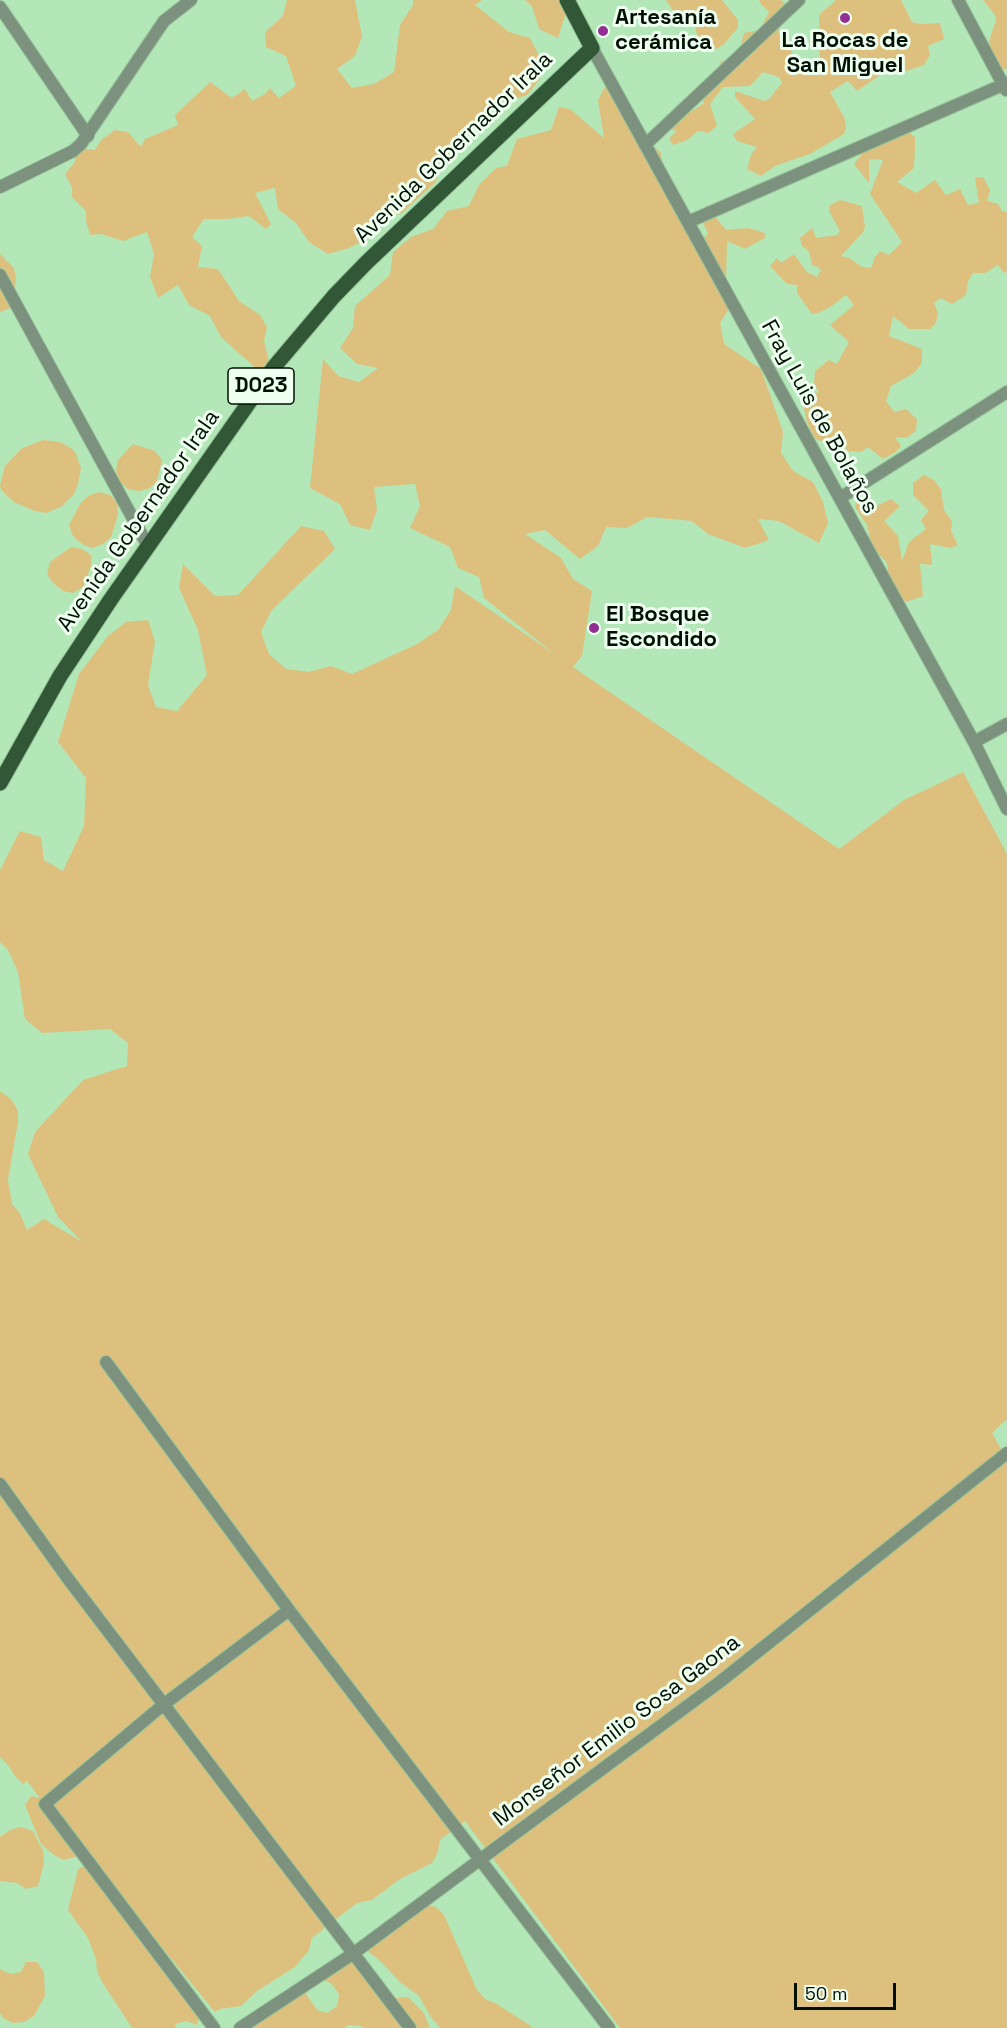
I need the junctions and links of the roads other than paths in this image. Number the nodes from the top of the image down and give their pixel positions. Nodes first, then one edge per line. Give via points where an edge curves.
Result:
1 (191, 0) edge
2 (567, 0) edge
3 (799, 0) edge
4 (958, 0) edge
5 (0, 8) edge
6 (592, 48) junction
7 (1006, 86) edge
8 (88, 136) junction
9 (645, 145) junction
10 (0, 187) edge
11 (688, 222) junction
12 (0, 275) edge
13 (1007, 392) edge
14 (840, 498) junction
15 (148, 546) junction
16 (1007, 724) edge
17 (974, 742) junction
18 (0, 783) edge
19 (1007, 809) edge
20 (106, 1362) dead end
21 (1007, 1453) edge
22 (0, 1484) edge
23 (289, 1610) junction
24 (163, 1705) junction
25 (479, 1859) junction
26 (354, 1953) junction
27 (214, 2028) edge
28 (240, 2028) edge
29 (410, 2028) edge
30 (609, 2028) edge

1 - 8 street via 164,21
2 - 6 main road
3 - 9 street
4 - 7 street
5 - 8 street
6 - 9 street, Fray Luis de Bolaños
6 - 15 main road, Avenida Gobernador Irala / D023 via 334,296 274,367
7 - 11 street
8 - 10 street via 73,151
9 - 11 street, Fray Luis de Bolaños
11 - 14 street, Fray Luis de Bolaños
12 - 15 street
13 - 14 street
14 - 17 street, Fray Luis de Bolaños
15 - 18 main road, Avenida Gobernador Irala / D023 via 60,676
16 - 17 street
17 - 19 street, Fray Luis de Bolaños
20 - 23 street
21 - 25 street, Monseñor Emilio Sosa Gaona via 721,1681
22 - 24 street
23 - 24 street
23 - 25 street
24 - 26 street
24 - 27 street via 45,1804
25 - 26 street, Monseñor Emilio Sosa Gaona
25 - 30 street
26 - 28 street, Monseñor Emilio Sosa Gaona
26 - 29 street

